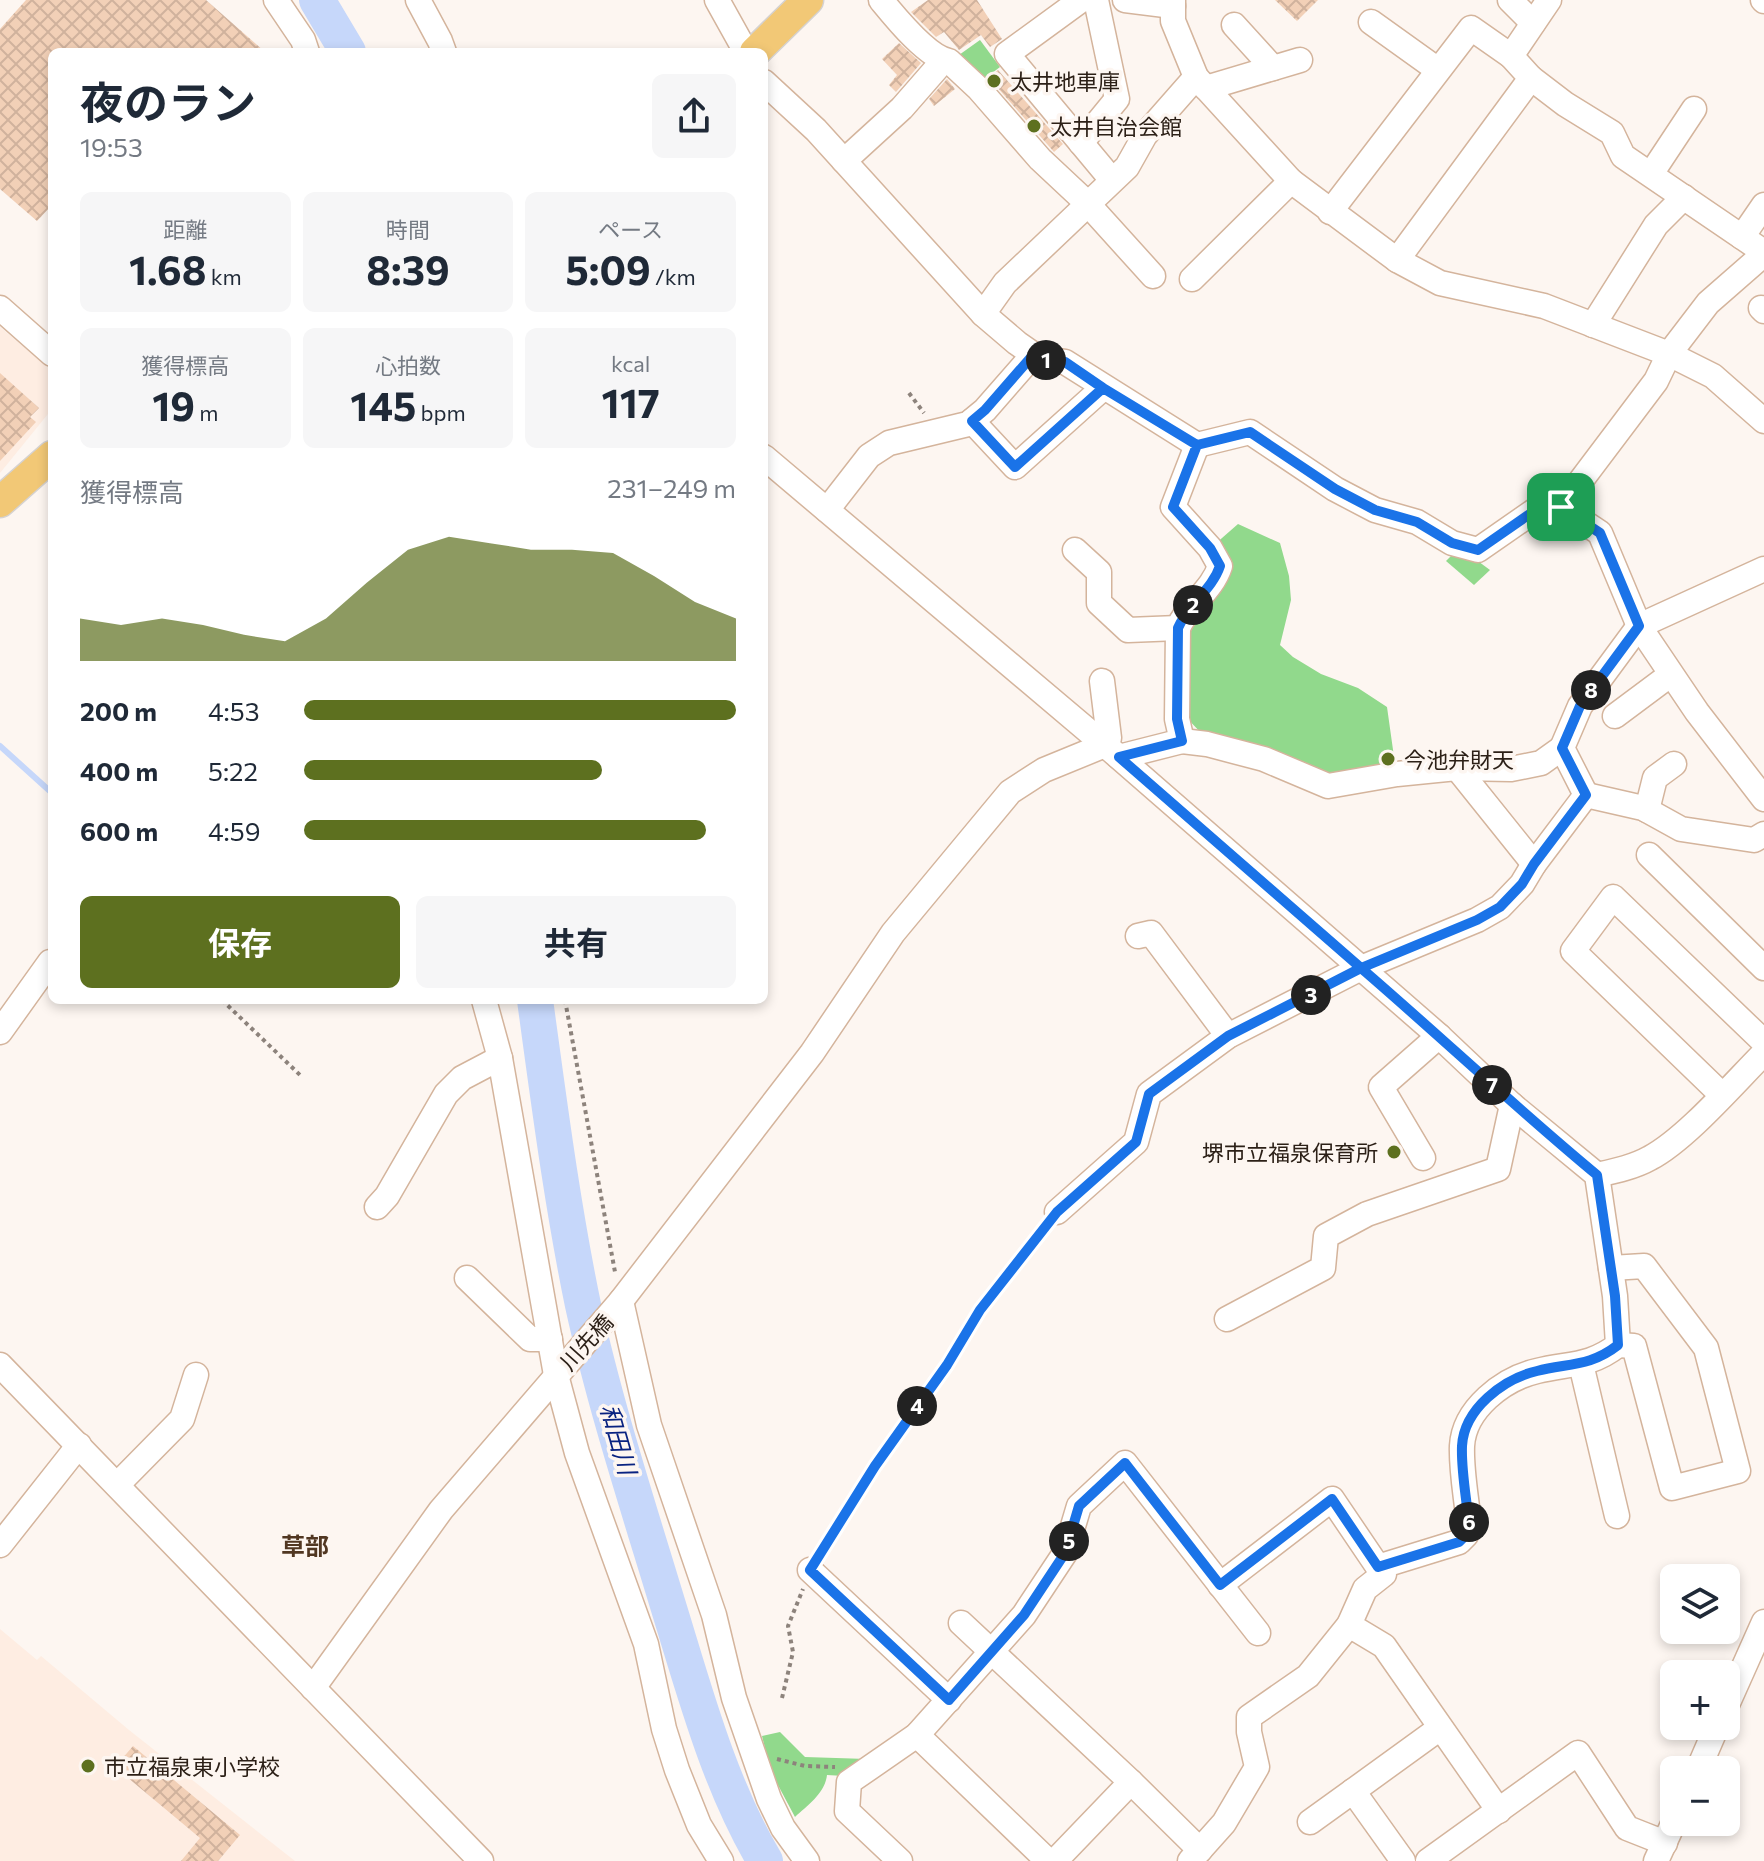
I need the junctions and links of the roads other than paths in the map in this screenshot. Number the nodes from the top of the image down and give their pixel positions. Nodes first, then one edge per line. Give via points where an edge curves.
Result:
1 (276, 0) edge
2 (717, 0) edge
3 (808, 0) edge
4 (881, 0) edge
5 (1081, 0) edge
6 (1096, 0) edge
7 (1125, 0) edge
8 (1510, 0) edge
9 (1549, 0) edge
10 (424, 3) edge
11 (1173, 3) edge
12 (1371, 22) dead end
13 (1533, 23) junction
14 (1234, 25) dead end
15 (306, 48) edge
16 (442, 48) edge
17 (744, 48) edge
18 (759, 48) edge
19 (1511, 56) junction
20 (1300, 60) dead end
21 (943, 61) junction
22 (1273, 68) junction
23 (1438, 70) junction
24 (1531, 78) junction
25 (1201, 83) junction
26 (768, 86) edge
27 (1694, 109) dead end
28 (1081, 143) junction
29 (844, 161) junction
30 (1651, 174) junction
31 (1112, 180) junction
32 (1291, 181) junction
33 (1684, 197) junction
34 (1087, 203) junction
35 (1764, 205) edge
36 (1330, 212) junction
37 (1742, 237) junction
38 (1764, 253) edge
39 (1397, 260) junction
40 (1153, 276) dead end
41 (1192, 279) dead end
42 (0, 308) edge
43 (983, 314) junction
44 (1593, 325) junction
45 (48, 350) edge
46 (1669, 354) junction
47 (1033, 355) junction
48 (1103, 388) junction
49 (972, 421) junction
50 (1764, 421) edge
51 (1197, 445) junction
52 (48, 460) edge
53 (768, 460) edge
54 (0, 502) edge
55 (1561, 507) junction
56 (827, 510) junction
57 (1075, 550) dead end
58 (1764, 569) edge
59 (1639, 626) junction
60 (1178, 628) junction
61 (1670, 675) junction
62 (1102, 681) dead end
63 (1615, 716) dead end
64 (1182, 741) junction
65 (1562, 748) junction
66 (1112, 751) junction
67 (1674, 764) dead end
68 (1457, 768) junction
69 (1756, 771) edge
70 (1586, 795) junction
71 (1764, 799) edge
72 (1647, 810) junction
73 (1764, 834) edge
74 (1649, 855) dead end
75 (1534, 864) junction
76 (1138, 936) dead end
77 (48, 965) edge
78 (1361, 968) junction
79 (1764, 968) edge
80 (485, 1004) edge
81 (1, 1030) edge
82 (1228, 1036) junction
83 (1439, 1036) junction
84 (1764, 1042) edge
85 (1764, 1053) edge
86 (500, 1058) junction
87 (1722, 1095) junction
88 (1512, 1105) junction
89 (1423, 1158) dead end
90 (1597, 1175) junction
91 (377, 1207) dead end
92 (1057, 1212) road end
93 (1611, 1268) junction
94 (467, 1278) dead end
95 (618, 1305) junction
96 (1227, 1319) dead end
97 (550, 1339) junction
98 (1618, 1345) junction
99 (1581, 1364) junction
100 (0, 1365) edge
101 (196, 1375) dead end
102 (556, 1375) junction
103 (79, 1445) junction
104 (117, 1485) junction
105 (1617, 1516) dead end
106 (0, 1545) edge
107 (1378, 1567) junction
108 (810, 1570) road end
109 (1220, 1585) junction
110 (1764, 1622) edge
111 (961, 1623) dead end
112 (1349, 1625) junction
113 (1258, 1633) dead end
114 (991, 1652) junction
115 (1740, 1676) edge
116 (313, 1688) junction
117 (949, 1700) junction
118 (1440, 1728) junction
119 (917, 1735) junction
120 (1131, 1782) junction
121 (1353, 1791) junction
122 (1499, 1811) junction
123 (1310, 1822) dead end
124 (1665, 1842) edge
125 (1195, 1856) edge
126 (481, 1861) edge
127 (721, 1861) edge
128 (807, 1861) edge
129 (900, 1861) edge
130 (1048, 1861) edge
131 (1055, 1861) edge
132 (1403, 1861) edge
133 (1428, 1861) edge

1 - 15 street
2 - 17 street
3 - 18 main road
4 - 21 street
5 - 28 street via 1007,54
6 - 28 street via 1117,99
7 - 11 street
8 - 13 street
9 - 13 street
10 - 16 street
11 - 25 street via 1173,21
12 - 23 street
13 - 19 street
14 - 22 street
19 - 23 street via 1471,28
19 - 24 street
20 - 22 street
21 - 29 street
21 - 34 street via 979,89
22 - 25 street
23 - 36 street
24 - 30 street via 1612,133 1623,156
24 - 39 street
25 - 31 street via 1145,135 1127,167
25 - 32 street
26 - 29 street
27 - 30 street
28 - 31 street
29 - 43 street
30 - 33 street
31 - 34 street
32 - 36 street
32 - 41 street
33 - 37 street
33 - 44 street via 1656,225
34 - 40 street
34 - 43 street via 1005,283
35 - 37 street
36 - 39 street
37 - 38 street
38 - 46 street via 1708,303
39 - 44 street via 1440,283 1544,306
42 - 45 street
43 - 47 street
44 - 46 street
46 - 50 street via 1713,376
46 - 55 street via 1656,381
47 - 48 street via 1065,362
47 - 49 street
48 - 49 street via 1015,467
48 - 51 street
49 - 56 street via 889,443 869,456
51 - 55 street via 1250,432 1375,510 1417,522 1452,543 1478,550 1537,509
51 - 60 street via 1173,507 1220,566
52 - 54 main road
53 - 56 street
55 - 59 street via 1600,533
56 - 66 street
57 - 60 street via 1099,572 1099,603 1128,630
58 - 59 street
59 - 61 street
59 - 65 street via 1580,706
60 - 64 street via 1177,719
61 - 63 street
61 - 69 street
62 - 66 street
64 - 66 street, 川先橋
64 - 68 street via 1264,759 1328,786
65 - 68 street via 1541,763 1511,769
65 - 70 street
66 - 78 street
66 - 95 street, 川先橋 via 1044,770 1010,792 893,933 812,1053
67 - 72 street via 1655,778
68 - 75 street
69 - 71 street
70 - 72 street
70 - 75 street
72 - 73 street via 1681,829 1754,840
74 - 79 street
75 - 78 street via 1500,907
76 - 82 street via 1151,933
77 - 81 street
78 - 82 street
78 - 83 street
80 - 86 street
82 - 92 street via 1149,1094 1136,1142
83 - 88 street
83 - 89 street via 1381,1087
84 - 87 street via 1613,897 1573,951
85 - 87 street
86 - 91 street via 462,1078 446,1094
86 - 97 street
87 - 90 street via 1659,1153
88 - 90 street
88 - 96 street via 1498,1169 1367,1214 1326,1236 1323,1268
90 - 93 street
93 - 98 street
93 - 98 street via 1644,1266 1706,1348 1738,1471 1672,1488 1634,1346
94 - 97 street via 530,1339
95 - 102 street, 川先橋
95 - 128 street via 649,1425 714,1615 755,1760 783,1828
97 - 102 street
98 - 99 street
99 - 105 street
99 - 107 street via 1536,1371 1490,1395 1474,1412 1462,1445 1466,1535 1459,1542
100 - 103 street
101 - 104 street via 182,1419
102 - 116 street, 川先橋 via 441,1510
102 - 127 street via 577,1453 646,1644 677,1770 699,1825
103 - 104 street
103 - 106 street
104 - 116 street
107 - 109 street via 1332,1499
107 - 112 street via 1384,1574 1365,1589
108 - 117 street
109 - 113 street
109 - 114 street via 1125,1463 1079,1506 1065,1553 1024,1615
110 - 115 street
111 - 114 street
112 - 118 street via 1384,1646
112 - 125 street via 1308,1676 1249,1717 1257,1767 1224,1823
114 - 117 street
114 - 120 street
116 - 126 street
117 - 119 street
118 - 121 street
118 - 122 street
119 - 129 street via 849,1782 847,1811
119 - 130 street
120 - 125 street
120 - 131 street
121 - 123 street
121 - 132 street
122 - 124 street via 1578,1753 1627,1828
122 - 133 street

